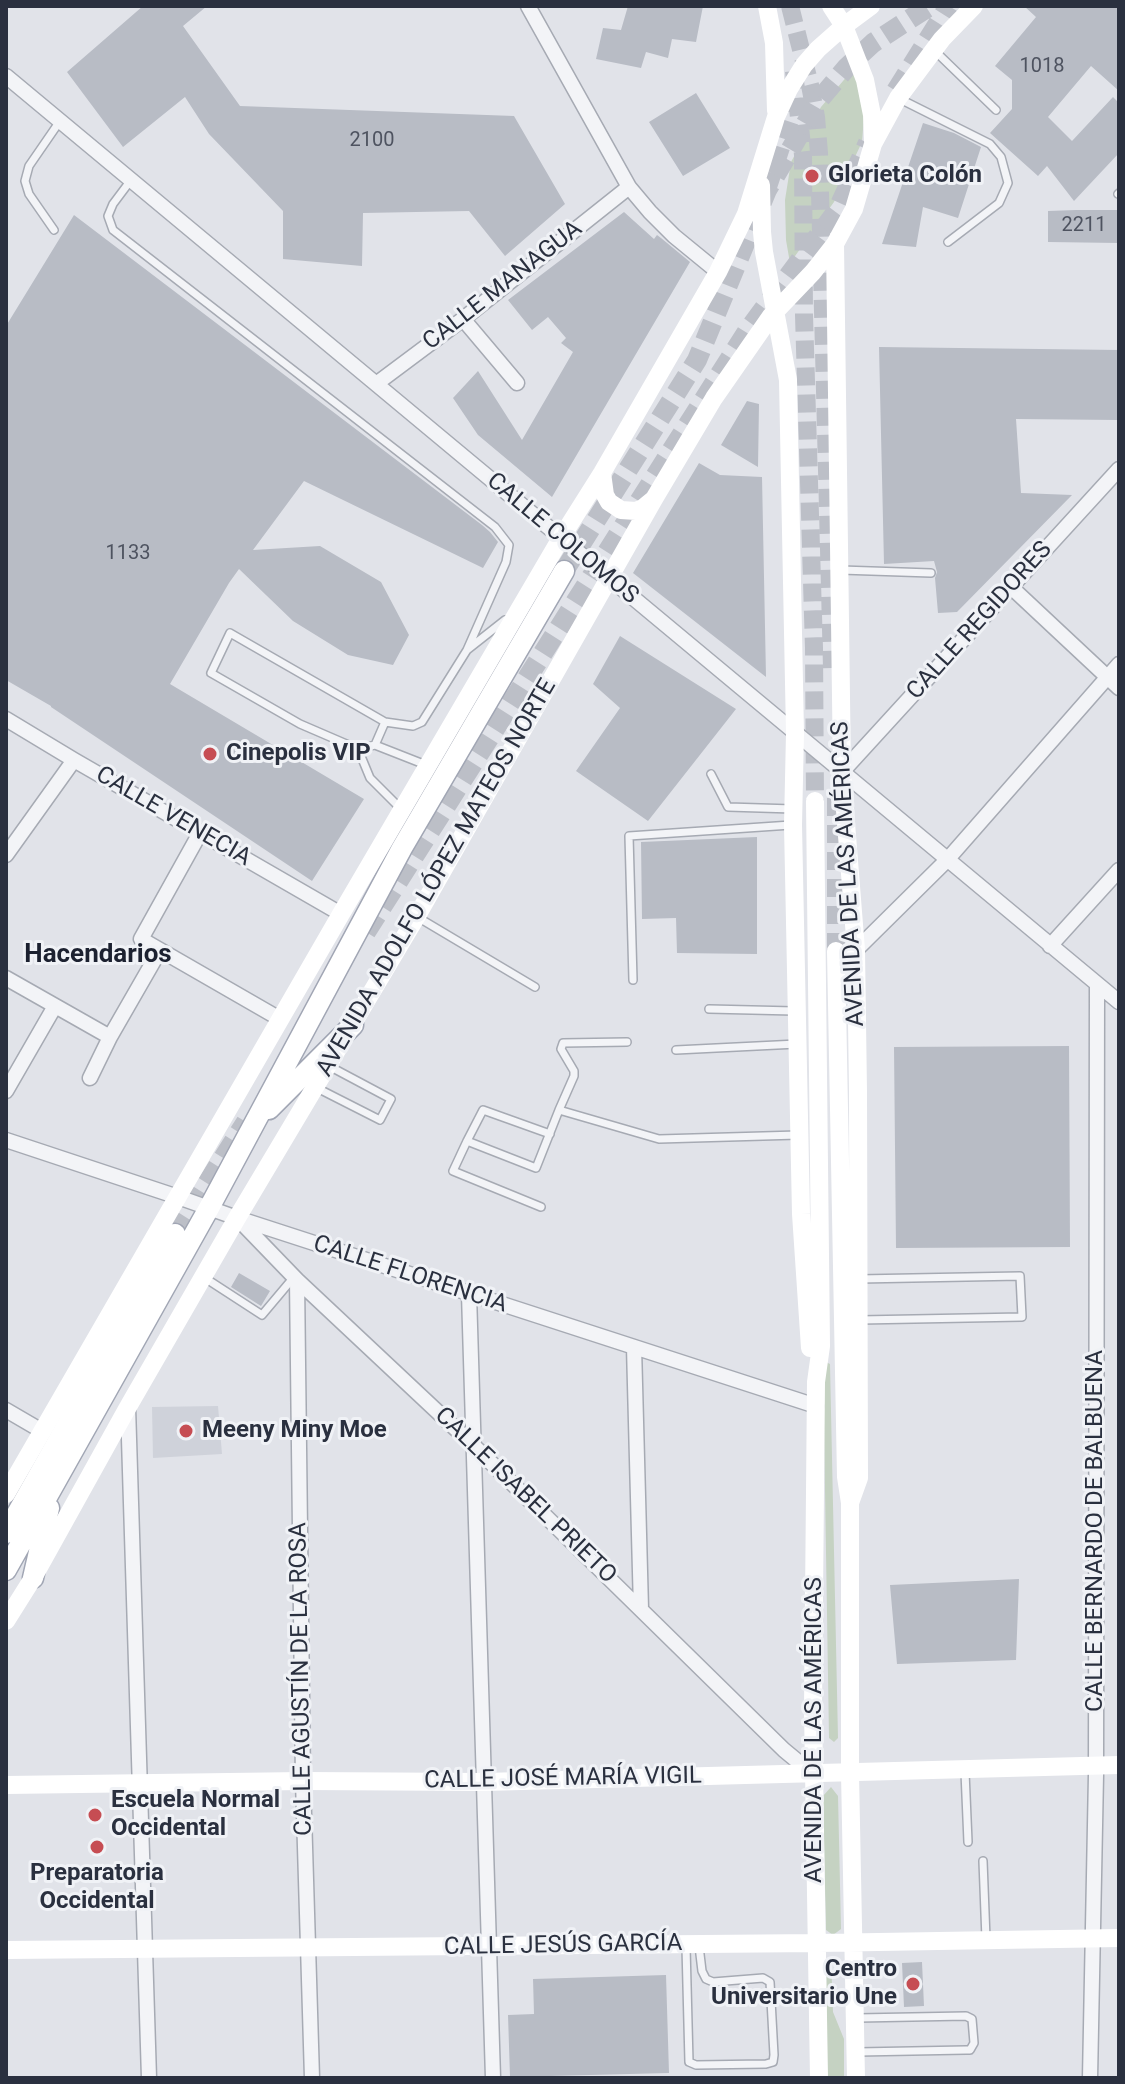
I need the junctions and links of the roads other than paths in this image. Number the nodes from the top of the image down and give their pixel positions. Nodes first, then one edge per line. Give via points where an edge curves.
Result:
1 (528, 6) edge
2 (767, 6) edge
3 (831, 6) edge
4 (840, 6) edge
5 (871, 6) edge
6 (974, 6) edge
7 (844, 26) junction
8 (933, 49) junction
9 (6, 76) edge
10 (898, 98) junction
11 (996, 110) dead end
12 (776, 117) junction
13 (60, 121) junction
14 (873, 144) junction
15 (761, 167) junction
16 (131, 180) junction
17 (629, 187) junction
18 (54, 230) dead end
19 (948, 242) dead end
20 (835, 244) junction
21 (718, 272) junction
22 (775, 310) junction
23 (463, 319) junction
24 (517, 383) dead end
25 (376, 384) junction
26 (1119, 469) edge
27 (602, 473) junction
28 (654, 499) junction
29 (561, 538) junction
30 (838, 570) junction
31 (564, 571) tunnel mouth
32 (931, 573) dead end
33 (610, 579) junction
34 (1011, 587) junction
35 (519, 609) junction
36 (467, 650) junction
37 (1119, 664) edge
38 (1107, 677) junction
39 (1119, 688) edge
40 (6, 719) edge
41 (385, 722) junction
42 (795, 733) junction
43 (375, 745) junction
44 (358, 749) junction
45 (74, 760) junction
46 (428, 766) junction
47 (842, 772) junction
48 (711, 774) dead end
49 (815, 801) tunnel mouth
50 (402, 811) junction
51 (794, 817) junction
52 (200, 833) junction
53 (6, 855) edge
54 (947, 860) junction
55 (1119, 870) edge
56 (341, 914) junction
57 (417, 916) junction
58 (1050, 946) junction
59 (160, 950) junction
60 (856, 950) junction
61 (836, 951) tunnel mouth
62 (6, 978) edge
63 (633, 980) dead end
64 (1097, 984) junction
65 (535, 987) dead end
66 (1119, 1002) edge
67 (55, 1006) junction
68 (709, 1009) dead end
69 (797, 1011) junction
70 (280, 1019) junction
71 (353, 1025) junction
72 (110, 1037) junction
73 (627, 1042) dead end
74 (798, 1044) junction
75 (676, 1050) dead end
76 (329, 1065) junction
77 (90, 1078) dead end
78 (315, 1088) junction
79 (6, 1091) edge
80 (559, 1110) junction
81 (253, 1126) junction
82 (550, 1134) junction
83 (800, 1135) junction
84 (6, 1140) edge
85 (467, 1141) junction
86 (178, 1197) junction
87 (541, 1207) dead end
88 (209, 1208) junction
89 (237, 1218) junction
90 (175, 1234) tunnel mouth
91 (203, 1277) junction
92 (296, 1278) junction
93 (859, 1279) junction
94 (469, 1294) junction
95 (860, 1320) junction
96 (634, 1347) junction
97 (816, 1382) junction
98 (816, 1406) junction
99 (128, 1407) junction
100 (6, 1410) edge
101 (42, 1431) junction
102 (474, 1446) junction
103 (55, 1486) junction
104 (6, 1494) edge
105 (850, 1503) junction
106 (6, 1533) edge
107 (6, 1570) edge
108 (33, 1578) junction
109 (641, 1609) junction
110 (6, 1621) edge
111 (1119, 1765) edge
112 (1096, 1766) junction
113 (965, 1769) junction
114 (850, 1773) junction
115 (813, 1774) junction
116 (303, 1781) junction
117 (484, 1782) junction
118 (140, 1783) junction
119 (6, 1785) edge
120 (968, 1842) dead end
121 (983, 1861) dead end
122 (1119, 1938) edge
123 (1092, 1939) junction
124 (986, 1941) junction
125 (818, 1943) junction
126 (853, 1943) junction
127 (692, 1944) junction
128 (489, 1946) junction
129 (306, 1948) junction
130 (145, 1949) junction
131 (6, 1950) edge
132 (855, 2018) junction
133 (855, 2052) junction
134 (149, 2078) edge
135 (312, 2078) edge
136 (493, 2078) edge
137 (819, 2078) edge
138 (856, 2078) edge
139 (1090, 2078) edge

1 - 17 street
2 - 12 main road
3 - 7 main road
4 - 7 street
5 - 7 main road
6 - 8 main road
7 - 12 main road via 804,65
7 - 14 main road via 868,90
8 - 10 main road
8 - 11 lane
9 - 13 street, CALLE COLOMOS
10 - 14 main road
10 - 19 lane via 990,144 1001,157 1008,183 999,203
12 - 15 main road
13 - 16 street, CALLE COLOMOS
13 - 18 lane via 29,166 25,181
14 - 20 main road, AVENIDA ADOLFO LÓPEZ MATEOS NORTE via 854,209
15 - 21 main road
15 - 22 main road, AVENIDA DE LAS AMÉRICAS via 762,232
16 - 25 street, CALLE COLOMOS
16 - 36 lane via 108,216 113,230 495,527 509,545
17 - 21 street via 674,236
17 - 23 street, CALLE MANAGUA
20 - 22 main road, AVENIDA ADOLFO LÓPEZ MATEOS NORTE
20 - 30 main road, AVENIDA DE LAS AMÉRICAS
21 - 27 main road
22 - 28 main road, AVENIDA ADOLFO LÓPEZ MATEOS NORTE via 722,385
22 - 42 main road, AVENIDA DE LAS AMÉRICAS via 788,380
23 - 24 street
23 - 25 street, CALLE MANAGUA
25 - 29 street, CALLE COLOMOS
26 - 34 street, CALLE REGIDORES
27 - 28 main road via 605,495 621,510 643,508
27 - 29 main road
28 - 33 main road, AVENIDA ADOLFO LÓPEZ MATEOS NORTE
29 - 33 street, CALLE COLOMOS
29 - 35 main road
30 - 32 lane
30 - 47 main road, AVENIDA DE LAS AMÉRICAS
31 - 81 main road, AVENIDA ADOLFO LÓPEZ MATEOS NORTE via 402,848
33 - 42 street, CALLE COLOMOS
33 - 57 main road, AVENIDA ADOLFO LÓPEZ MATEOS NORTE
34 - 38 street
34 - 47 street, CALLE REGIDORES
35 - 36 lane
35 - 46 main road
36 - 41 lane via 422,722
37 - 38 street
38 - 39 street
38 - 54 street
40 - 45 street, CALLE VENECIA
41 - 43 lane
41 - 44 lane via 230,633 211,673 300,724
42 - 47 street, CALLE COLOMOS
42 - 51 main road, AVENIDA DE LAS AMÉRICAS
43 - 44 lane
43 - 46 lane
44 - 50 lane via 370,778
45 - 52 street, CALLE VENECIA
45 - 53 street
46 - 50 main road
47 - 54 street, CALLE COLOMOS
47 - 60 main road, AVENIDA DE LAS AMÉRICAS
48 - 51 lane via 728,807
49 - 97 main road, AVENIDA DE LAS AMÉRICAS via 821,1346
50 - 56 main road
51 - 63 lane via 629,836
51 - 69 main road, AVENIDA DE LAS AMÉRICAS
52 - 56 street, CALLE VENECIA
52 - 59 street via 141,939
54 - 58 street, CALLE COLOMOS
54 - 60 street
55 - 58 street
56 - 70 main road
57 - 65 lane
57 - 71 main road, AVENIDA ADOLFO LÓPEZ MATEOS NORTE
58 - 64 street, CALLE COLOMOS
59 - 70 street
59 - 72 street
60 - 93 main road, AVENIDA DE LAS AMÉRICAS
61 - 105 main road, AVENIDA DE LAS AMÉRICAS
62 - 67 street
64 - 66 street, CALLE COLOMOS
64 - 112 street, CALLE BERNARDO DE BALBUENA
67 - 72 street
67 - 79 street
68 - 69 lane
69 - 74 main road, AVENIDA DE LAS AMÉRICAS
70 - 86 main road
71 - 76 main road, AVENIDA ADOLFO LÓPEZ MATEOS NORTE
71 - 81 main road
72 - 77 street
73 - 80 lane via 563,1043 574,1076
74 - 75 lane
74 - 83 main road, AVENIDA DE LAS AMÉRICAS
76 - 78 main road, AVENIDA ADOLFO LÓPEZ MATEOS NORTE
76 - 78 lane via 391,1099 380,1120
78 - 89 main road, AVENIDA ADOLFO LÓPEZ MATEOS NORTE
80 - 82 lane
80 - 83 lane via 659,1139
81 - 88 main road, AVENIDA ADOLFO LÓPEZ MATEOS NORTE
82 - 85 lane via 483,1110
82 - 85 lane via 536,1168
83 - 97 main road, AVENIDA DE LAS AMÉRICAS via 809,1347
84 - 86 street, CALLE FLORENCIA
85 - 87 lane via 453,1171
86 - 88 street, CALLE FLORENCIA
86 - 101 main road
88 - 89 street, CALLE FLORENCIA
88 - 103 main road, AVENIDA ADOLFO LÓPEZ MATEOS NORTE
89 - 91 main road, AVENIDA ADOLFO LÓPEZ MATEOS NORTE
89 - 92 street, CALLE ISABEL PRIETO
89 - 94 street, CALLE FLORENCIA
90 - 106 main road
91 - 92 lane via 262,1315
91 - 99 main road, AVENIDA ADOLFO LÓPEZ MATEOS NORTE
92 - 102 street, CALLE ISABEL PRIETO
92 - 116 street, CALLE AGUSTÍN DE LA ROSA
93 - 95 main road, AVENIDA DE LAS AMÉRICAS
93 - 95 lane via 1020,1276 1022,1317
94 - 96 street, CALLE FLORENCIA
94 - 102 street
95 - 105 main road, AVENIDA DE LAS AMÉRICAS via 859,1478
96 - 98 street, CALLE FLORENCIA
96 - 109 street
97 - 98 main road, AVENIDA DE LAS AMÉRICAS
98 - 115 main road, AVENIDA DE LAS AMÉRICAS
99 - 108 main road, AVENIDA ADOLFO LÓPEZ MATEOS NORTE
99 - 118 street
100 - 101 street
101 - 104 main road
102 - 109 street, CALLE ISABEL PRIETO
102 - 117 street
103 - 107 main road, AVENIDA ADOLFO LÓPEZ MATEOS NORTE
103 - 108 main road
105 - 114 main road, AVENIDA DE LAS AMÉRICAS
108 - 110 main road, AVENIDA ADOLFO LÓPEZ MATEOS NORTE
109 - 115 street, CALLE ISABEL PRIETO
111 - 112 main road, CALLE JOSÉ MARÍA VIGIL
112 - 113 main road, CALLE JOSÉ MARÍA VIGIL
112 - 123 street, CALLE BERNARDO DE BALBUENA
113 - 114 main road, CALLE JOSÉ MARÍA VIGIL
113 - 120 lane
114 - 115 main road, CALLE JOSÉ MARÍA VIGIL
114 - 126 main road, AVENIDA DE LAS AMÉRICAS
115 - 117 main road, CALLE JOSÉ MARÍA VIGIL
115 - 125 main road, AVENIDA DE LAS AMÉRICAS
116 - 117 main road, CALLE JOSÉ MARÍA VIGIL
116 - 118 main road, CALLE JOSÉ MARÍA VIGIL
116 - 129 street, CALLE AGUSTÍN DE LA ROSA
117 - 128 street
118 - 119 main road, CALLE JOSÉ MARÍA VIGIL
118 - 130 street
121 - 124 lane
122 - 123 main road, CALLE JESÚS GARCÍA
123 - 124 main road, CALLE JESÚS GARCÍA
123 - 139 street, CALLE BERNARDO DE BALBUENA
124 - 126 main road, CALLE JESÚS GARCÍA
125 - 126 main road, CALLE JESÚS GARCÍA
125 - 127 main road, CALLE JESÚS GARCÍA
125 - 137 main road, AVENIDA DE LAS AMÉRICAS
126 - 132 main road, AVENIDA DE LAS AMÉRICAS
127 - 127 lane via 689,2062 773,2062 770,1982 706,1979
127 - 128 main road, CALLE JESÚS GARCÍA
128 - 129 main road, CALLE JESÚS GARCÍA
128 - 136 street
129 - 130 main road, CALLE JESÚS GARCÍA
129 - 135 street, CALLE AGUSTÍN DE LA ROSA
130 - 131 main road, CALLE JESÚS GARCÍA
130 - 134 street
132 - 133 main road, AVENIDA DE LAS AMÉRICAS
132 - 133 lane via 966,2016 972,2019 974,2043 970,2050
133 - 138 main road, AVENIDA DE LAS AMÉRICAS

